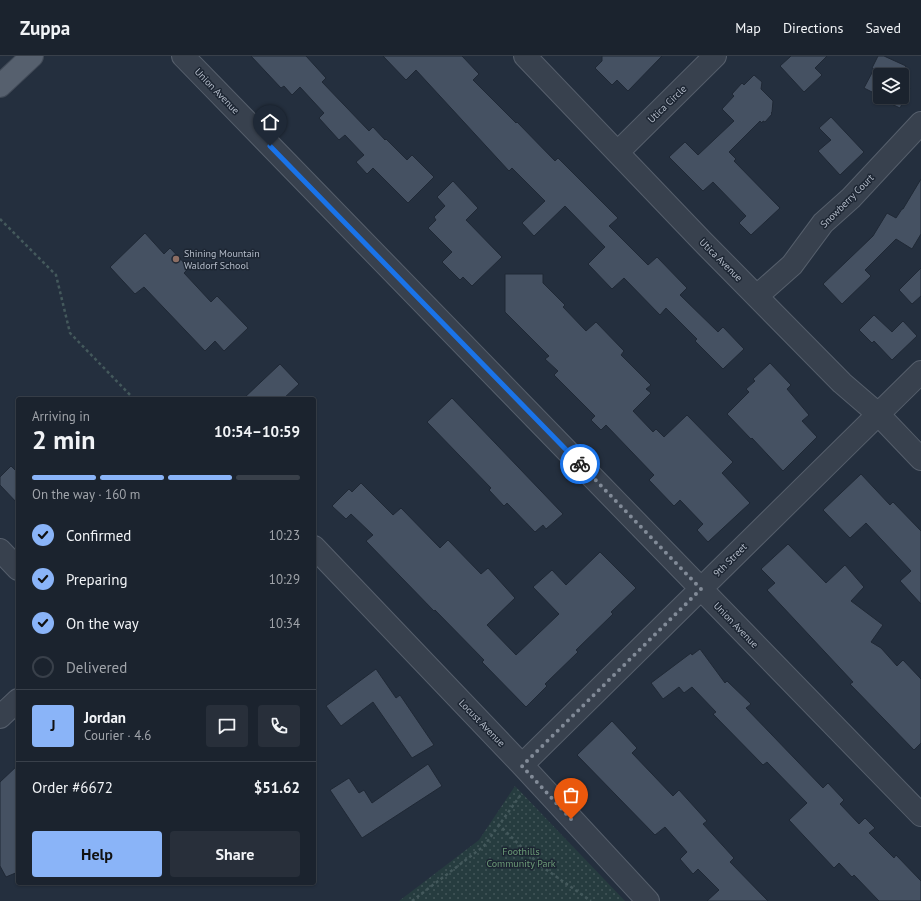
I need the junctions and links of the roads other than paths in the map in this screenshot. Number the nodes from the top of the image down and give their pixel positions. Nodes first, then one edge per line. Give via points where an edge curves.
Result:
1 (32, 56) edge
2 (183, 56) edge
3 (525, 56) edge
4 (716, 56) edge
5 (0, 86) edge
6 (921, 124) edge
7 (618, 152) junction
8 (757, 296) junction
9 (921, 372) edge
10 (878, 414) junction
11 (921, 458) edge
12 (316, 549) edge
13 (0, 550) edge
14 (16, 567) edge
15 (701, 589) junction
16 (16, 702) edge
17 (0, 717) edge
18 (528, 772) junction
19 (921, 815) edge
20 (648, 901) edge

1 - 5 main road
2 - 15 street, Union Avenue
3 - 7 street, Utica Avenue
4 - 7 street, Utica Circle
6 - 8 street, Snowberry Court via 851,198 823,223 792,265
7 - 8 street, Utica Avenue
8 - 10 street, Utica Avenue via 842,382
9 - 10 street, 9th Street
10 - 11 street, Utica Avenue
10 - 15 street, 9th Street
12 - 18 street, Locust Avenue
13 - 14 street
15 - 18 street, 9th Street
15 - 19 street, Union Avenue
16 - 17 street
18 - 20 street, Locust Avenue

